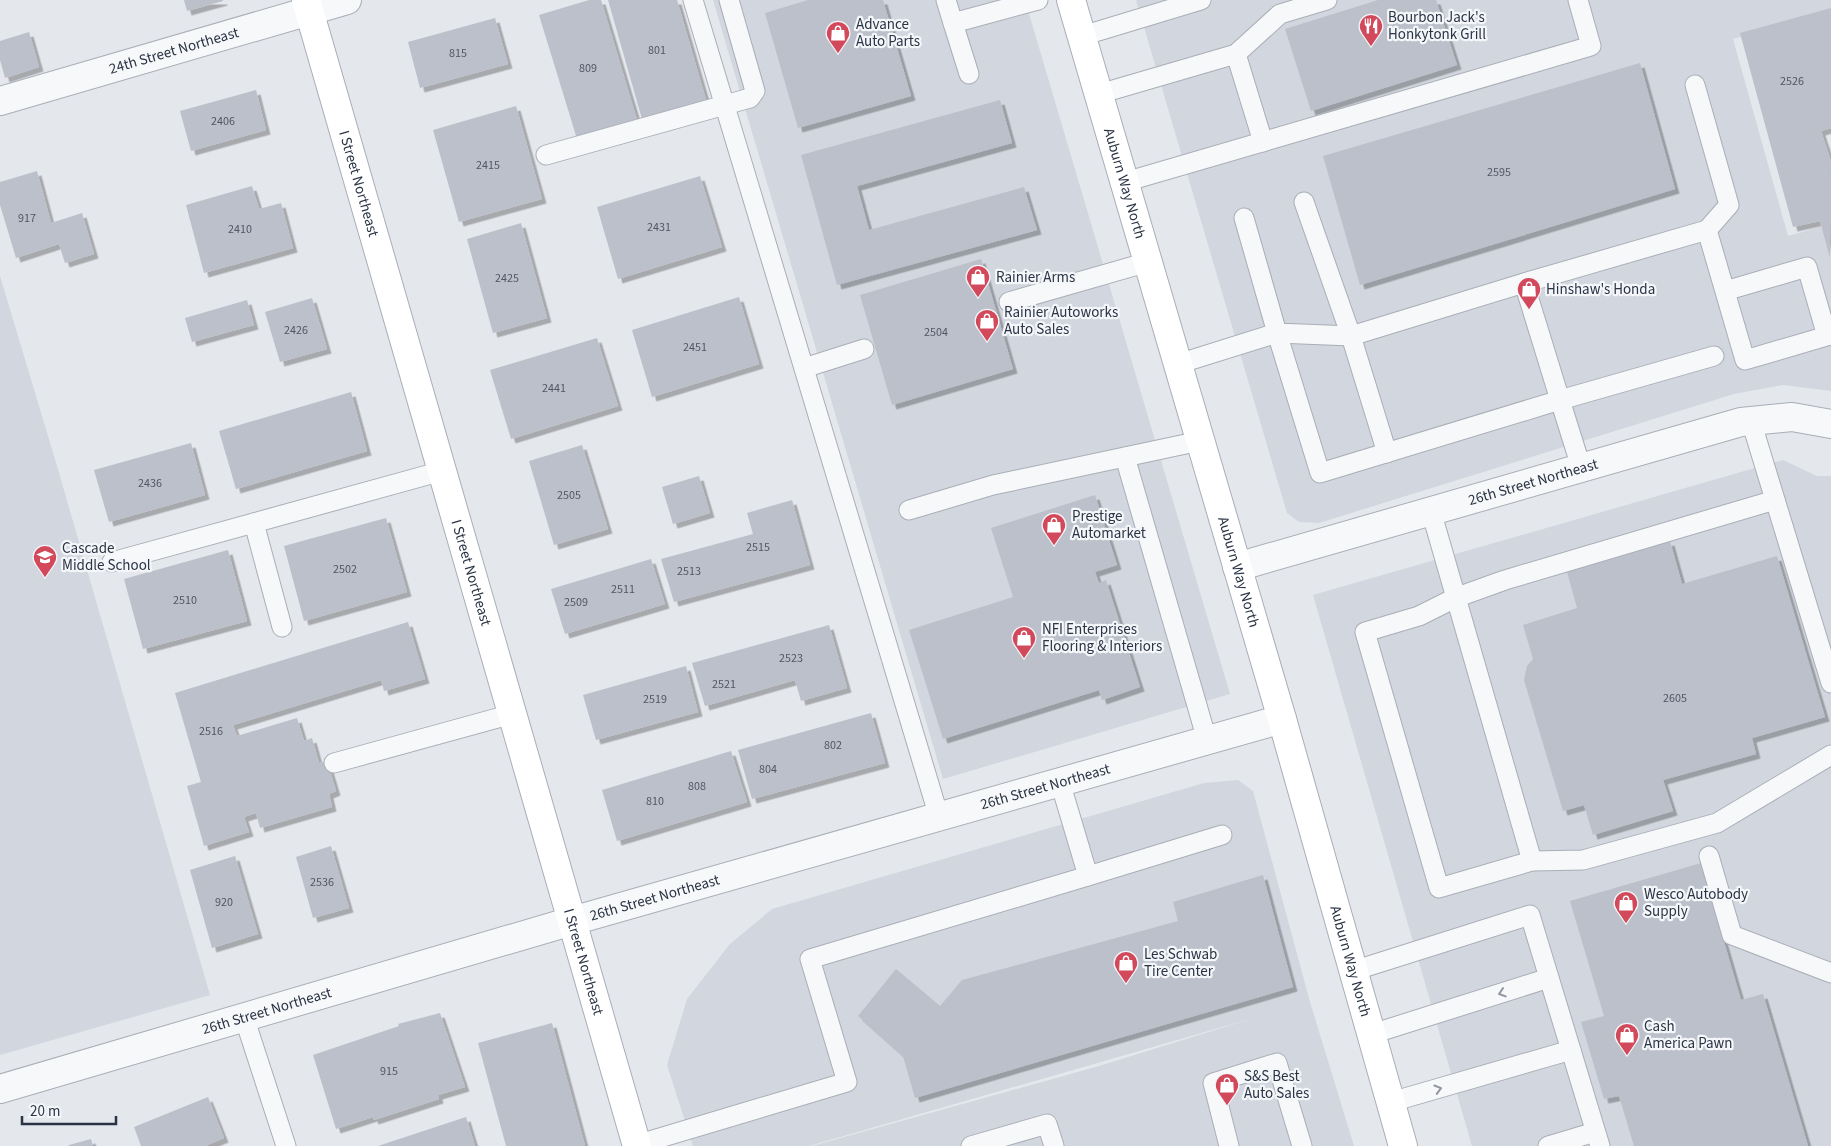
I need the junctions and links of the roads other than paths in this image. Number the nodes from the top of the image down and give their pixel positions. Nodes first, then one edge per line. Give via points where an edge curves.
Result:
1 (347, 0) edge
2 (692, 0) edge
3 (728, 0) edge
4 (946, 0) edge
5 (1038, 0) edge
6 (1071, 0) edge
7 (1201, 0) edge
8 (1328, 0) edge
9 (1578, 0) edge
10 (307, 5) edge
11 (954, 23) junction
12 (1082, 36) junction
13 (1236, 54) junction
14 (969, 74) dead end
15 (1695, 86) dead end
16 (1098, 94) junction
17 (0, 101) edge
18 (724, 106) junction
19 (1263, 142) junction
20 (546, 155) dead end
21 (1124, 182) junction
22 (1304, 202) dead end
23 (1244, 218) dead end
24 (1707, 230) junction
25 (1148, 262) junction
26 (1524, 283) junction
27 (1725, 291) junction
28 (1009, 302) dead end
29 (1277, 333) junction
30 (1351, 336) junction
31 (864, 349) dead end
32 (1714, 356) dead end
33 (1178, 364) junction
34 (804, 368) junction
35 (1560, 400) junction
36 (1751, 420) junction
37 (1831, 424) edge
38 (1200, 441) junction
39 (1387, 453) junction
40 (1125, 457) junction
41 (1581, 468) junction
42 (442, 471) junction
43 (1775, 500) junction
44 (909, 510) dead end
45 (1430, 511) junction
46 (254, 523) junction
47 (112, 562) dead end
48 (1237, 567) junction
49 (1455, 598) junction
50 (282, 627) dead end
51 (1831, 683) edge
52 (512, 714) junction
53 (1282, 719) junction
54 (1207, 740) junction
55 (1831, 755) edge
56 (334, 763) dead end
57 (1060, 782) junction
58 (939, 817) junction
59 (1222, 835) dead end
60 (1709, 856) dead end
61 (1532, 861) junction
62 (1088, 876) junction
63 (572, 921) junction
64 (1354, 970) junction
65 (1831, 973) edge
66 (1548, 978) junction
67 (244, 1017) junction
68 (1372, 1034) junction
69 (1571, 1050) junction
70 (0, 1089) edge
71 (1391, 1102) junction
72 (1597, 1139) edge
73 (637, 1145) edge
74 (286, 1146) edge
75 (971, 1146) edge
76 (1054, 1146) edge
77 (1229, 1146) edge
78 (1302, 1146) edge
79 (1403, 1146) edge
80 (1548, 1146) edge

1 - 10 street, 24th Street Northeast
2 - 18 lane
3 - 18 lane via 755,91 750,98
4 - 11 lane
5 - 11 lane
6 - 12 main road, Auburn Way North
7 - 12 lane
8 - 13 lane via 1280,14
9 - 19 lane via 1590,46
10 - 17 street, 24th Street Northeast
10 - 42 main road, I Street Northeast
11 - 14 lane
12 - 16 main road, Auburn Way North
13 - 16 lane
13 - 19 lane
15 - 24 lane via 1730,205
16 - 21 main road, Auburn Way North
18 - 20 lane
18 - 34 lane
19 - 21 lane
21 - 25 main road, Auburn Way North
22 - 30 lane
23 - 29 lane
24 - 26 lane
24 - 27 lane
25 - 28 lane
25 - 33 main road, Auburn Way North
26 - 30 lane
26 - 35 lane
27 - 27 lane via 1745,360 1828,336 1807,266
29 - 30 lane
29 - 33 lane
29 - 39 lane via 1320,474
30 - 39 lane
31 - 34 lane
32 - 35 lane
33 - 38 main road, Auburn Way North
34 - 58 lane
35 - 39 lane
35 - 41 lane
36 - 37 street, 26th Street Northeast via 1792,417
36 - 41 street, 26th Street Northeast
36 - 43 lane
38 - 40 lane
38 - 48 main road, Auburn Way North
40 - 44 lane via 993,485
40 - 54 lane
41 - 45 street, 26th Street Northeast
42 - 46 lane
42 - 52 main road, I Street Northeast
43 - 49 lane via 1505,580
43 - 51 lane
45 - 48 street, 26th Street Northeast
45 - 49 lane
46 - 47 lane
46 - 50 lane
48 - 53 main road, Auburn Way North
49 - 61 lane
49 - 61 lane via 1419,616 1365,632 1439,888
52 - 56 lane
52 - 63 main road, I Street Northeast
53 - 54 street, 26th Street Northeast
53 - 64 main road, Auburn Way North
54 - 57 street, 26th Street Northeast
55 - 61 lane via 1718,823 1583,860
57 - 58 street, 26th Street Northeast
57 - 62 lane
58 - 63 street, 26th Street Northeast
59 - 62 lane
60 - 65 lane via 1732,935
62 - 73 lane via 810,959 847,1082
63 - 67 street, 26th Street Northeast
63 - 73 main road, I Street Northeast
64 - 66 lane via 1530,915
64 - 68 main road, Auburn Way North
66 -> 68 lane
66 - 69 lane
67 - 70 street, 26th Street Northeast
67 - 74 lane
68 - 71 main road, Auburn Way North
71 -> 69 lane
69 - 72 lane
71 - 79 main road, Auburn Way North
72 - 80 lane
75 - 76 lane via 1047,1124
77 - 78 lane via 1213,1083 1277,1063

